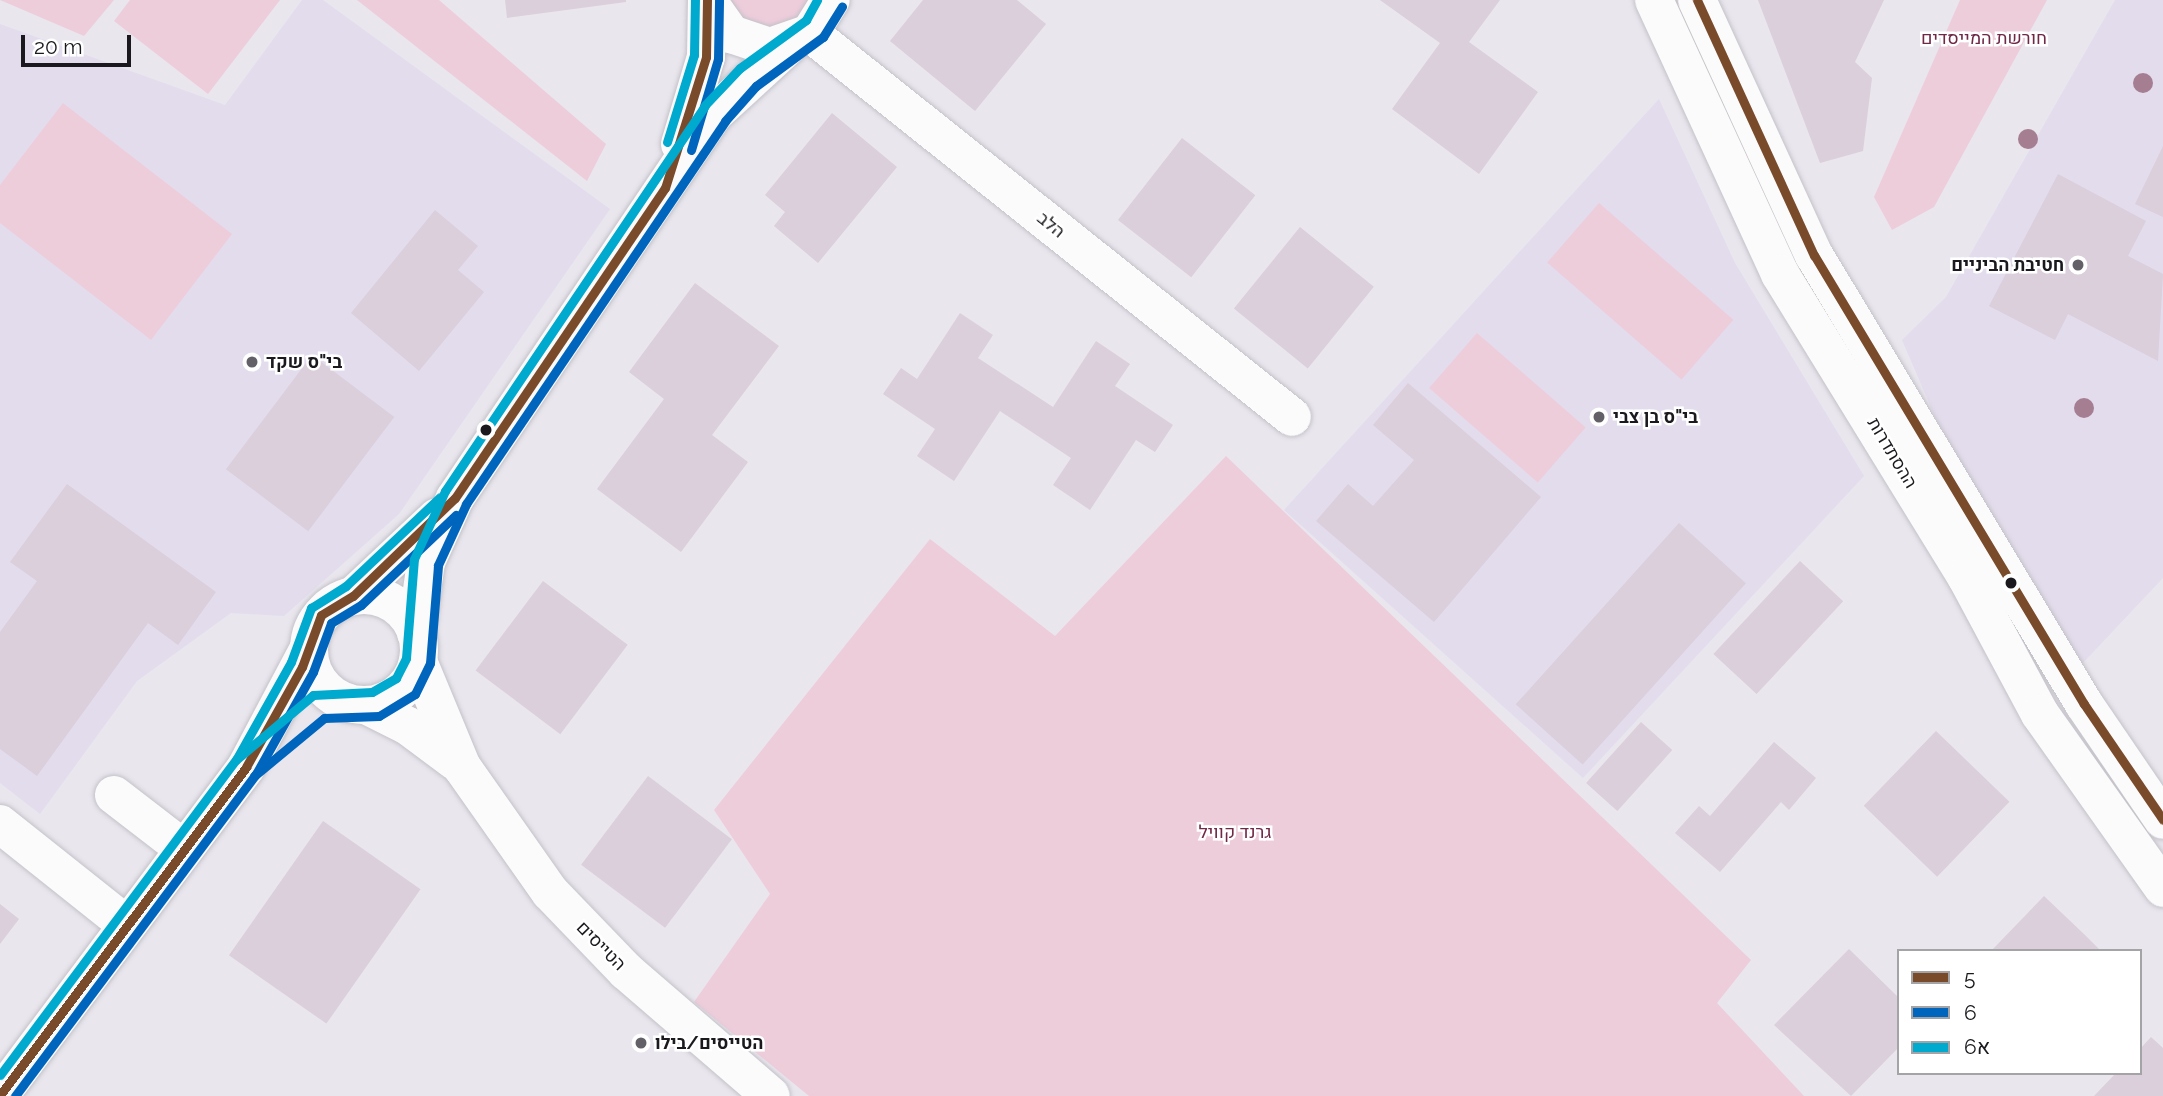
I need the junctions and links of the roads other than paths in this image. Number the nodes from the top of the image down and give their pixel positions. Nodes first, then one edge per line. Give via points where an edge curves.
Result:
1 (707, 0) edge
2 (831, 0) edge
3 (1654, 0) edge
4 (1697, 0) edge
5 (800, 38) junction
6 (665, 188) junction
7 (1292, 417) dead end
8 (455, 498) junction
9 (353, 596) junction
10 (417, 647) junction
11 (309, 650) junction
12 (355, 704) junction
13 (246, 767) junction
14 (462, 767) junction
15 (114, 795) dead end
16 (2163, 820) edge
17 (0, 824) edge
18 (184, 849) junction
19 (2163, 888) edge
20 (127, 925) junction
21 (0, 1096) edge
22 (771, 1096) edge

1 - 5 street via 716,19 739,40 760,46
1 - 6 street via 706,57
2 - 5 street
3 - 19 street, ההסתדרות via 1780,274 1962,569 2040,714
4 - 16 street via 1814,254 2084,704
5 - 6 street via 715,113
5 - 7 street, הלב
6 - 8 street
8 - 9 street
8 - 10 street via 426,562
9 - 10 street via 391,602
9 - 11 street via 321,615
10 - 12 street via 396,694
10 - 14 street, הטייסים
11 - 12 street via 318,681
11 - 13 street
12 - 13 street via 312,711
12 - 14 street, הטייסים via 408,726
13 - 18 street
14 - 22 street, הטייסים via 581,929
15 - 18 street
17 - 20 street
18 - 20 street
20 - 21 street

